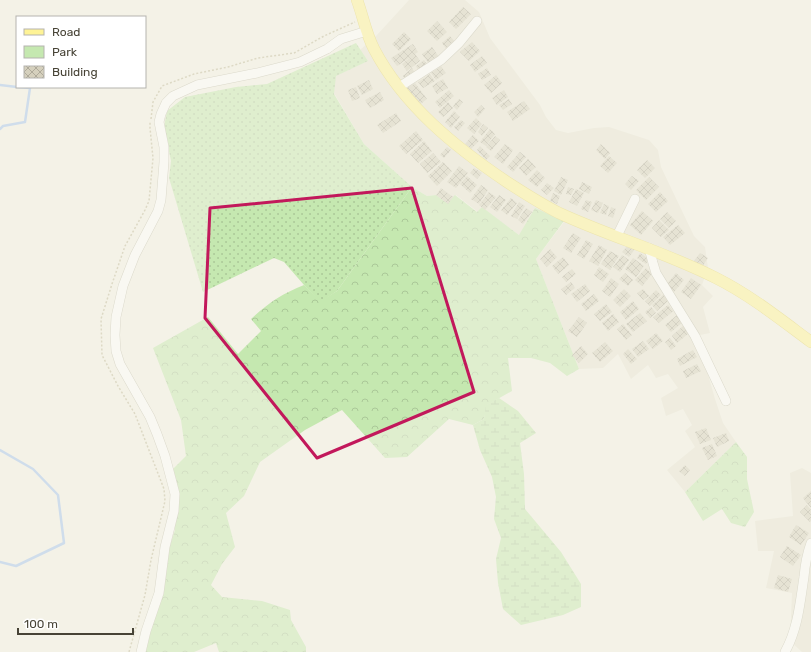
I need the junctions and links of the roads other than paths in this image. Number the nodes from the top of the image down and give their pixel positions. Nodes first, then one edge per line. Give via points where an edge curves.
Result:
1 (357, 0) edge
2 (477, 21) dead end
3 (367, 31) junction
4 (399, 87) junction
5 (635, 199) dead end
6 (617, 236) junction
7 (649, 248) junction
8 (811, 342) edge
9 (726, 401) dead end
10 (811, 543) edge
11 (141, 652) edge
12 (785, 652) edge

1 - 3 main road
2 - 4 street via 459,43 440,60
3 - 4 main road via 374,48
3 - 11 street via 341,39 300,62 197,85 173,96 161,114 159,122 164,147 161,200 123,286 115,329 116,351 120,364 157,434 175,494 159,593
4 - 6 main road via 434,126 495,174 559,213
5 - 6 street
6 - 7 main road
7 - 8 main road via 733,288
7 - 9 street via 656,272 695,336
10 - 12 street via 798,618

